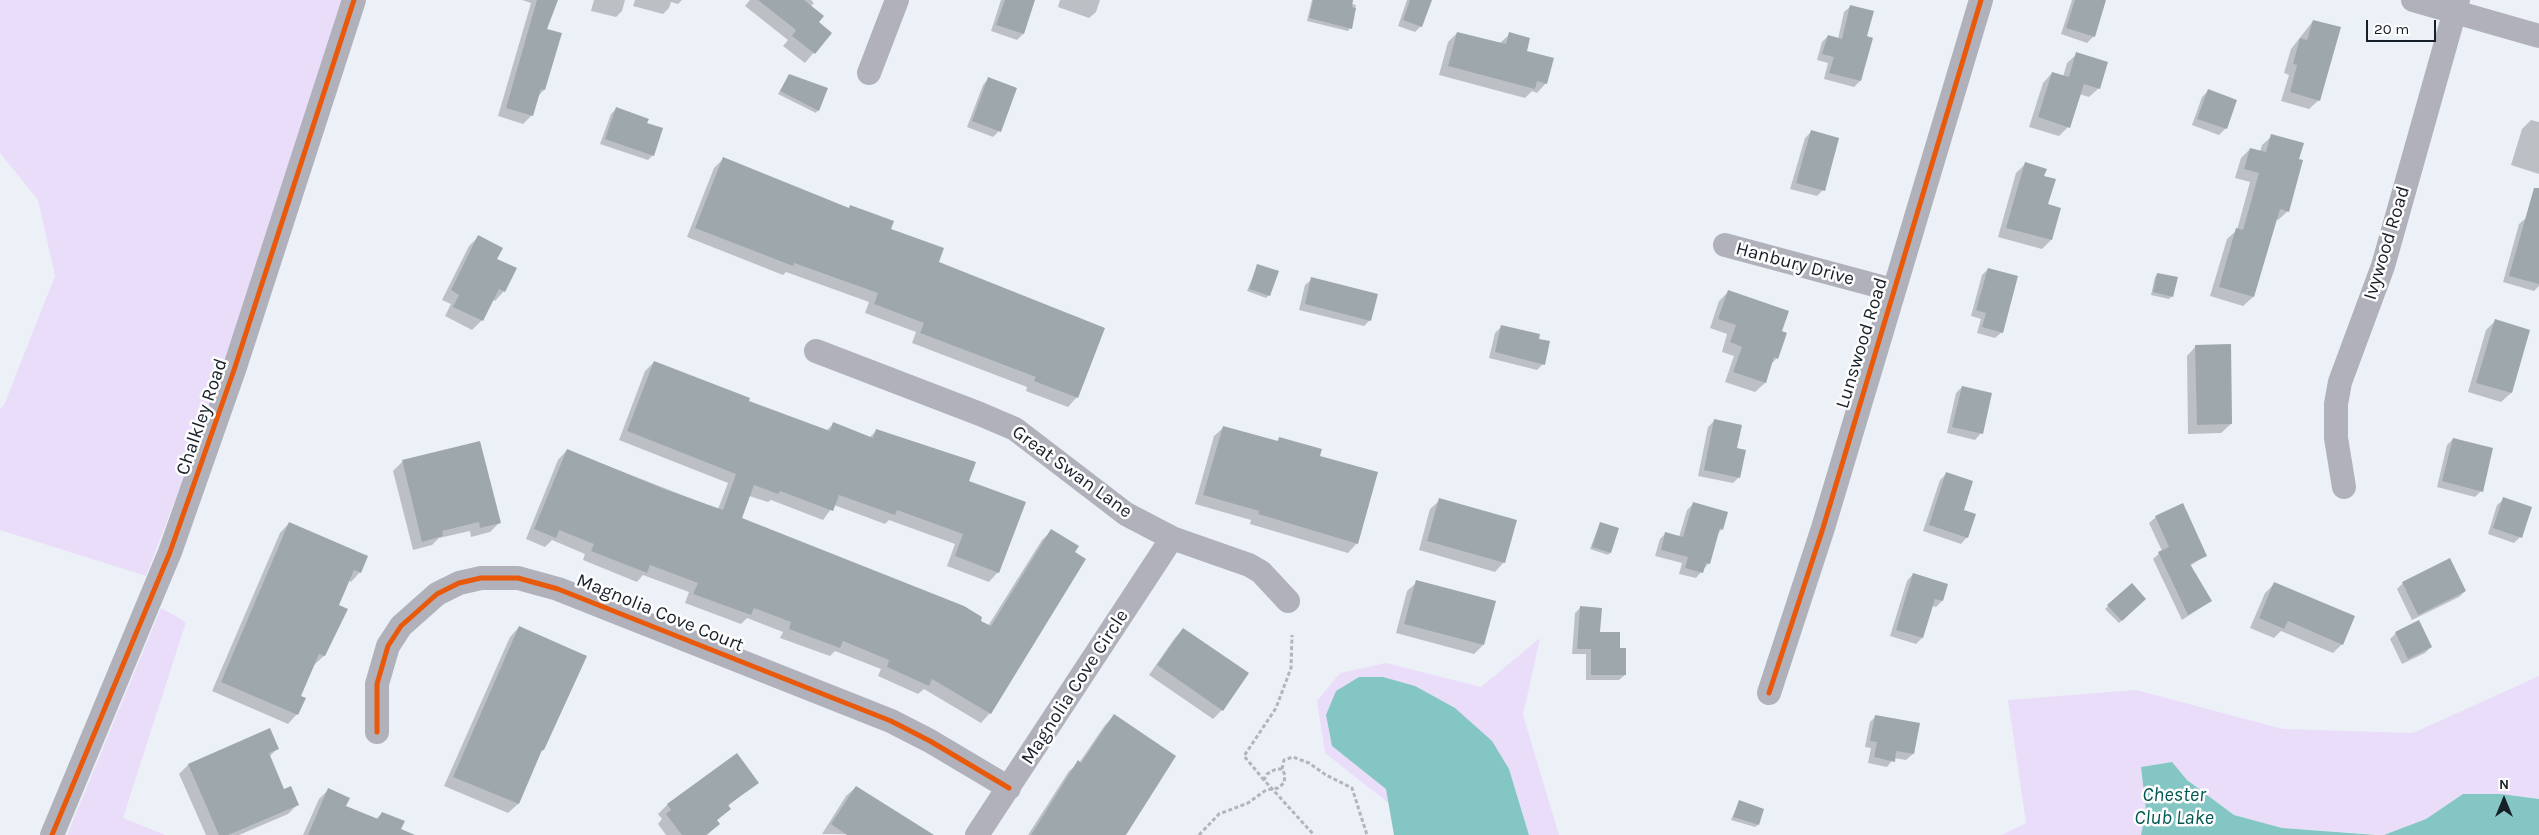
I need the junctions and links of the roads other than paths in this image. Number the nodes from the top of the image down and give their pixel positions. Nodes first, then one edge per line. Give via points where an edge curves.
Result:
1 (354, 0) edge
2 (897, 0) edge
3 (1981, 0) edge
4 (2413, 0) edge
5 (2456, 6) edge
6 (2539, 36) edge
7 (869, 73) dead end
8 (1725, 245) dead end
9 (1893, 290) junction
10 (816, 351) dead end
11 (2344, 487) dead end
12 (1172, 538) junction
13 (1288, 601) dead end
14 (1769, 693) dead end
15 (377, 732) dead end
16 (1009, 788) junction
17 (52, 835) edge
18 (977, 835) edge

1 - 17 street, Chalkley Road via 234,370 170,552
2 - 7 street
3 - 9 street, Lunswood Road
4 - 5 street
5 - 6 street
5 - 11 street, Ivywood Road via 2383,266 2340,382 2336,438
8 - 9 street, Hanbury Drive
9 - 14 street, Lunswood Road via 1823,528
10 - 12 street, Great Swan Lane via 1015,429 1100,496
12 - 13 street, Great Swan Lane via 1249,565 1261,572
12 - 16 street, Magnolia Cove Circle
15 - 16 street, Magnolia Cove Court via 377,684 388,646 401,626 437,594 459,584 481,578 518,578 558,589 891,721
16 - 18 street, Magnolia Cove Circle

